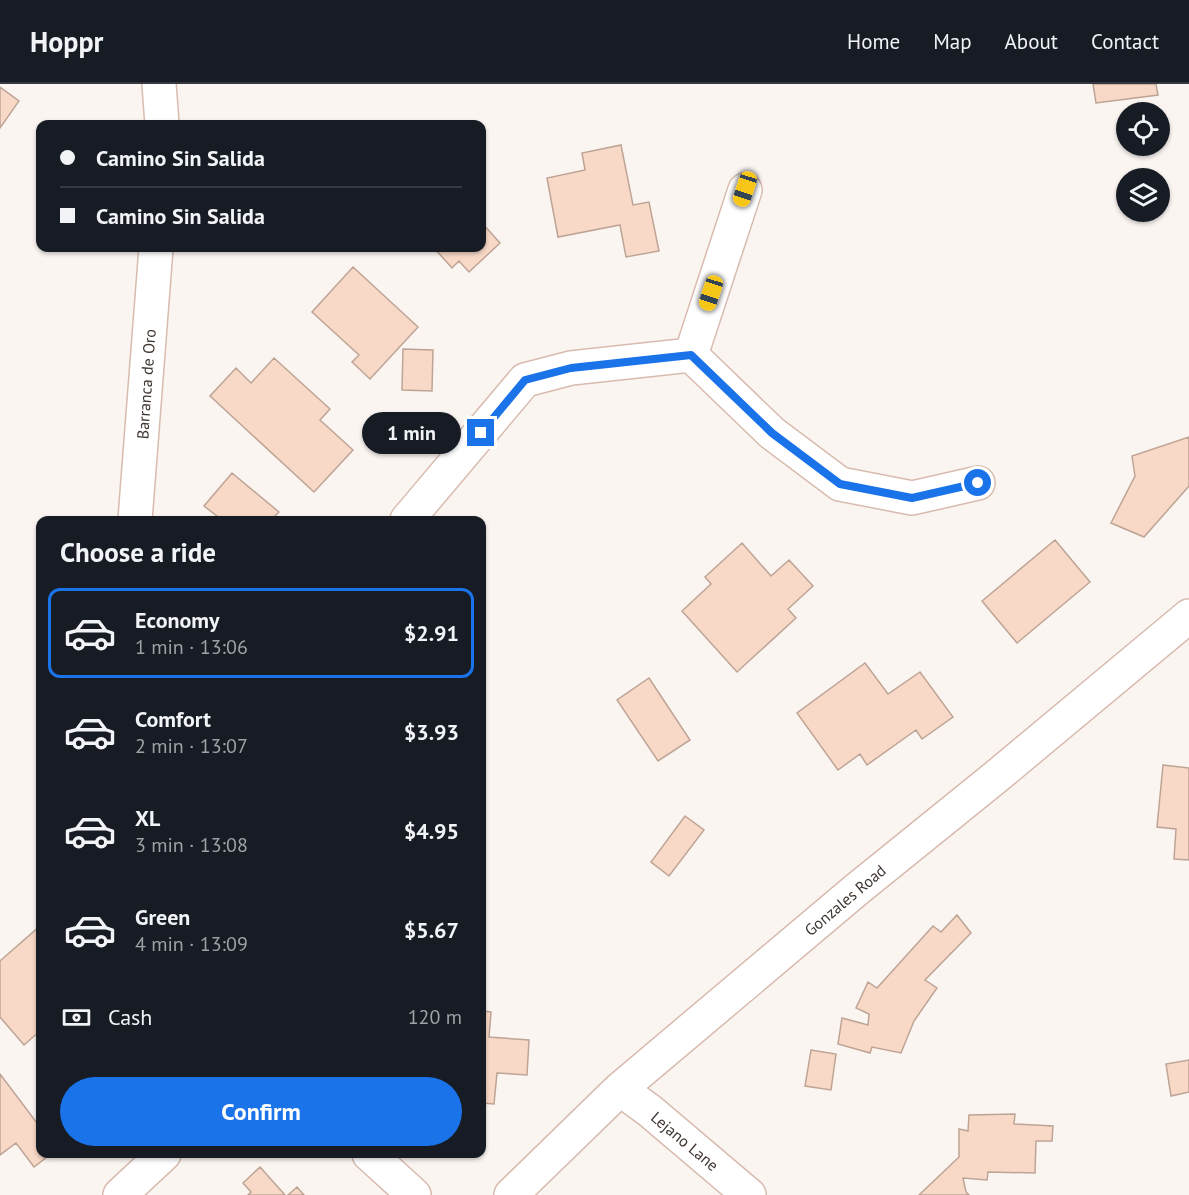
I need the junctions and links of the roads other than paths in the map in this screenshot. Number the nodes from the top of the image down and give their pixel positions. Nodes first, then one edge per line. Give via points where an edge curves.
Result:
1 (159, 84) edge
2 (162, 120) edge
3 (745, 189) dead end
4 (156, 252) edge
5 (691, 355) junction
6 (978, 483) dead end
7 (135, 516) edge
8 (409, 516) edge
9 (1189, 616) edge
10 (620, 1089) junction
11 (160, 1158) edge
12 (373, 1158) edge
13 (120, 1195) edge
14 (414, 1195) edge
15 (511, 1195) edge
16 (748, 1195) edge

1 - 2 street
3 - 5 street
4 - 7 street, Barranca de Oro
5 - 6 street via 772,433 840,484 912,498
5 - 8 street via 571,368 525,380
9 - 10 street, Gonzales Road
10 - 15 street, Gonzales Road
10 - 16 street, Lejano Lane
11 - 13 street
12 - 14 street

